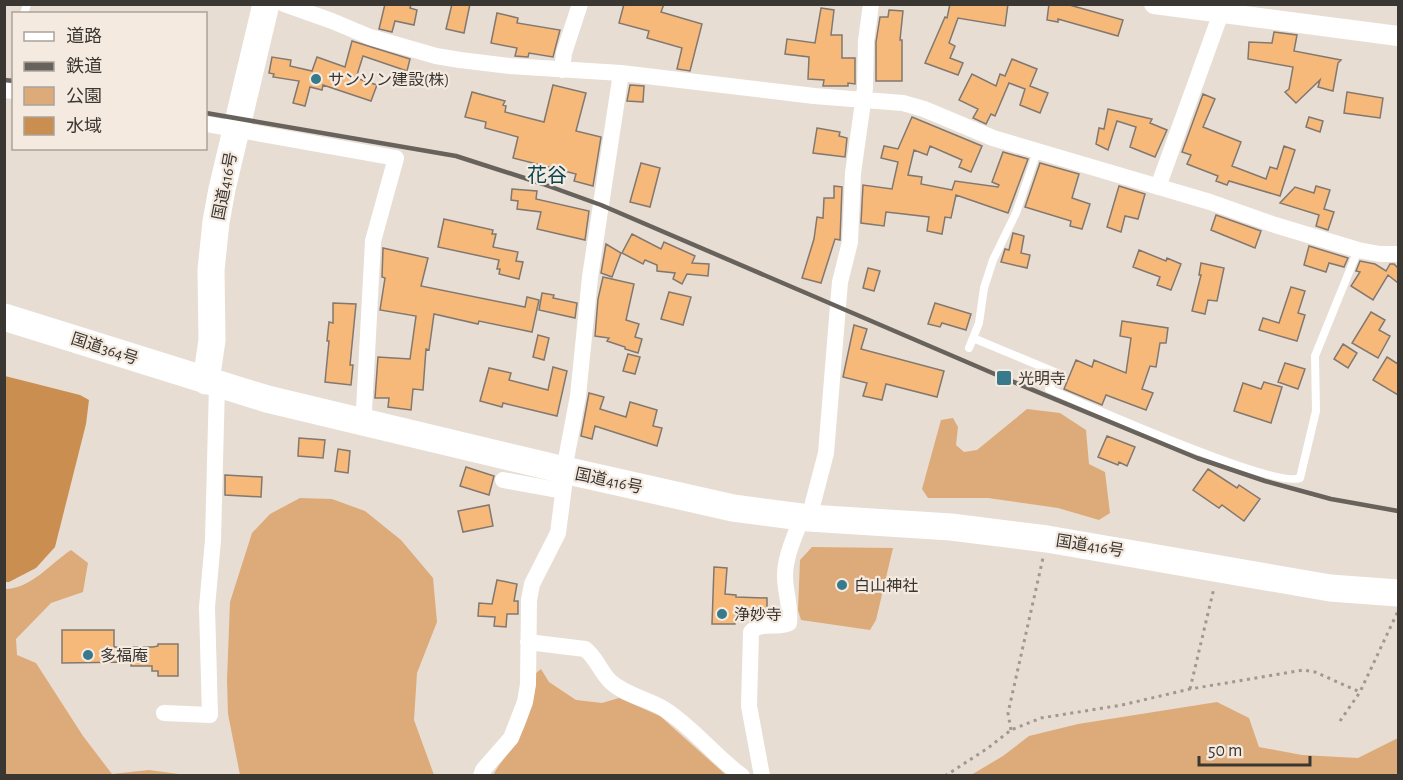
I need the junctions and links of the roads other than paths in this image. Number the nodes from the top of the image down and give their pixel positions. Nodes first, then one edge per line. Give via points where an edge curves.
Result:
1 (266, 4) edge
2 (284, 4) edge
3 (580, 4) edge
4 (871, 4) edge
5 (1154, 4) edge
6 (1221, 13) junction
7 (1398, 36) edge
8 (562, 70) junction
9 (621, 73) junction
10 (863, 100) junction
11 (207, 124) edge
12 (236, 129) junction
13 (1037, 152) junction
14 (1158, 187) junction
15 (1358, 250) junction
16 (1398, 254) edge
17 (4, 317) edge
18 (972, 338) junction
19 (969, 348) dead end
20 (211, 383) junction
21 (362, 423) junction
22 (564, 477) junction
23 (503, 480) dead end
24 (806, 518) junction
25 (1398, 593) edge
26 (528, 642) junction
27 (164, 713) dead end
28 (481, 776) edge
29 (742, 776) edge
30 (762, 776) edge

1 - 12 highway, 国道416号
2 - 8 street via 370,37 436,56
3 - 8 street
4 - 10 street
5 - 6 street
6 - 7 street
6 - 14 street
8 - 9 street
9 - 10 street
9 - 22 street
10 - 13 street via 924,109
10 - 24 street via 853,173 850,242 840,282 826,453
11 - 12 street
12 - 20 highway, 国道416号 via 216,222 211,270
12 - 21 street via 396,158 373,241
13 - 14 street
13 - 18 lane via 1016,213 993,260
14 - 15 street
15 - 16 street
15 - 18 lane via 1315,356 1316,411 1300,478 1295,480 1247,468 1181,444 1049,389 1057,374
17 - 20 highway, 国道364号
18 - 19 lane
20 - 21 highway, 国道416号
20 - 27 street via 213,540 207,607 210,715
21 - 22 highway, 国道416号
22 - 23 street
22 - 24 highway, 国道416号
22 - 26 street via 558,533 532,584
24 - 25 highway, 国道416号 via 951,526 1120,550 1330,588
24 - 30 street via 788,556 785,576 789,623 755,627 751,632 749,706
26 - 28 street via 525,702 511,738
26 - 29 street via 585,649 610,681 663,708

